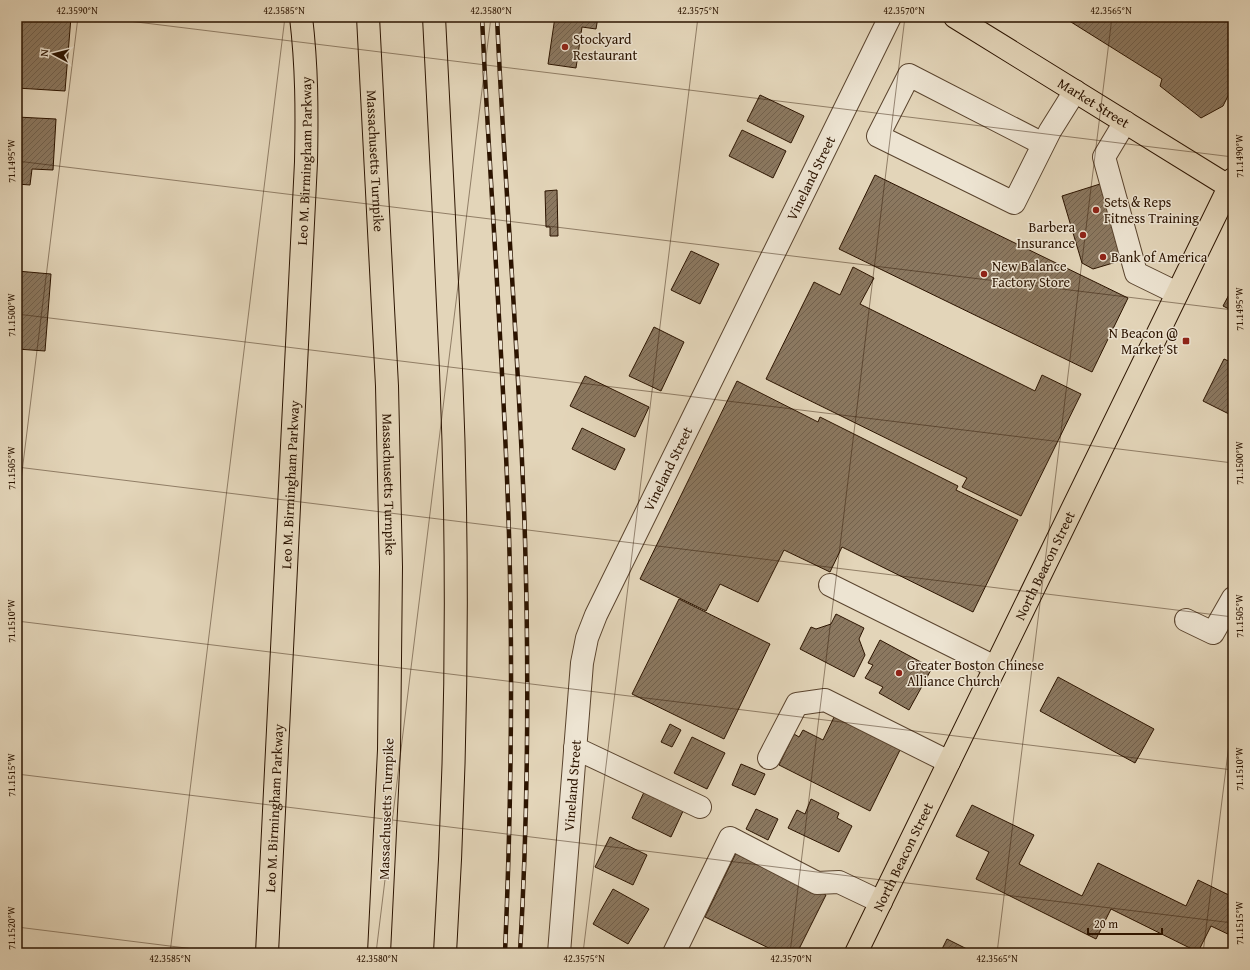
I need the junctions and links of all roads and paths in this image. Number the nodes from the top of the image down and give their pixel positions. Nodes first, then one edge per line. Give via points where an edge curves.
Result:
1 (301, 17) edge
2 (368, 17) edge
3 (434, 17) edge
4 (890, 17) edge
5 (955, 17) edge
6 (1075, 91) junction
7 (1125, 122) junction
8 (1043, 144) junction
9 (1232, 185) edge
10 (1177, 293) junction
11 (830, 585) dead end
12 (1233, 598) edge
13 (1186, 620) dead end
14 (995, 667) junction
15 (575, 748) junction
16 (769, 758) dead end
17 (949, 762) junction
18 (700, 807) dead end
19 (881, 902) junction
20 (267, 953) edge
21 (379, 953) edge
22 (445, 953) edge
23 (559, 953) edge
24 (674, 953) edge
25 (856, 953) edge

1 - 20 main road, Leo M. Birmingham Parkway via 307,92 306,162
2 - 21 main road, Massachusetts Turnpike via 387,386 391,567 389,750
3 - 22 main road via 451,371 456,563 455,746
4 - 15 street, Vineland Street via 596,614 587,638 582,663
5 - 6 main road, Market Street
6 - 7 main road, Market Street
6 - 8 street
7 - 9 main road, Market Street
7 - 10 street via 1104,157 1136,274
8 - 8 street via 909,75 878,136 1014,203
9 - 10 main road, North Beacon Street
10 - 14 main road, North Beacon Street
11 - 14 street
12 - 13 street via 1213,633
14 - 17 main road, North Beacon Street
15 - 18 street
15 - 23 street, Vineland Street
16 - 17 street via 797,704 825,700
17 - 19 main road, North Beacon Street
19 - 24 street via 839,882 817,883 730,838
19 - 25 main road, North Beacon Street

